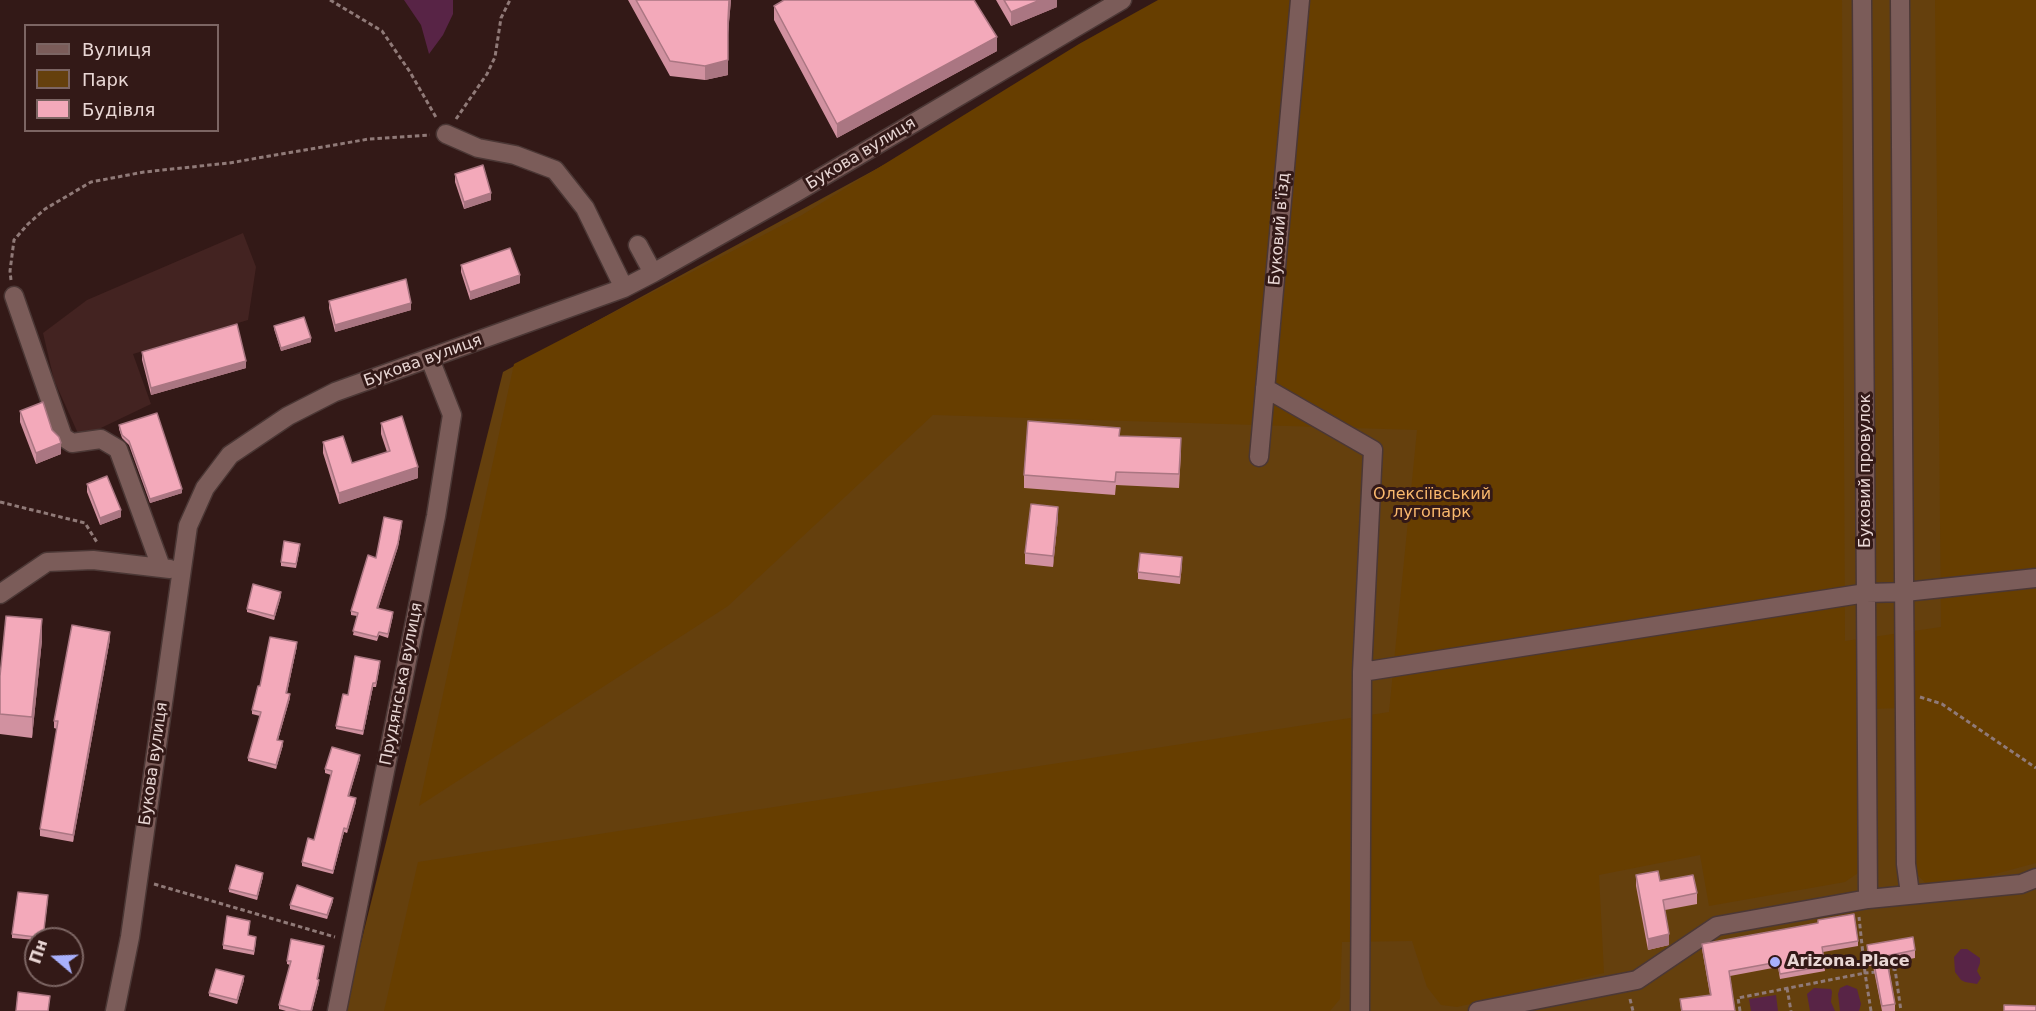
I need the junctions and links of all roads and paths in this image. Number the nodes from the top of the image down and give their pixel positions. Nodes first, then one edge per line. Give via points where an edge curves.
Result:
1 (330, 0) edge
2 (510, 0) edge
3 (1122, 0) edge
4 (1300, 0) edge
5 (1862, 0) edge
6 (1899, 0) edge
7 (446, 134) junction
8 (638, 245) dead end
9 (653, 273) junction
10 (624, 288) junction
11 (14, 296) joint
12 (430, 359) junction
13 (1265, 388) junction
14 (1259, 457) dead end
15 (0, 502) edge
16 (110, 562) junction
17 (160, 567) junction
18 (180, 572) junction
19 (2036, 578) edge
20 (1905, 592) junction
21 (1866, 593) junction
22 (0, 594) edge
23 (1362, 672) junction
24 (1905, 692) junction
25 (2036, 768) edge
26 (2036, 878) edge
27 (138, 879) junction
28 (1910, 894) junction
29 (1862, 900) junction
30 (350, 941) junction
31 (1865, 974) junction
32 (1787, 988) junction
33 (116, 1011) edge
34 (337, 1011) edge
35 (1360, 1011) edge
36 (1478, 1011) edge
37 (1740, 1011) edge
38 (1791, 1011) edge
39 (1871, 1011) edge
40 (1901, 1011) edge

1 - 7 path via 382,31
2 - 7 path via 501,18 495,57 487,74
3 - 9 street, Букова вулиця
4 - 13 street, Буковий в'їзд
5 - 21 street, Буковий провулок
6 - 20 street
7 - 10 street via 555,171 585,208
7 - 11 path via 369,139 91,182 45,208 14,240 10,271
8 - 9 street
9 - 10 street, Букова вулиця
10 - 12 street, Букова вулиця
11 - 17 street via 63,437 72,443 101,439 118,449
12 - 18 street, Букова вулиця via 335,392 288,416 230,455 205,488 188,526
12 - 30 street, Прудянська вулиця via 452,415 436,516
13 - 14 street, Буковий в'їзд
13 - 23 street via 1373,450
15 - 16 path via 85,523
16 - 17 street
16 - 22 street via 47,562
17 - 18 street
18 - 27 street, Букова вулиця
19 - 20 street
20 - 21 street
20 - 24 street
21 - 23 street
21 - 29 street, Буковий провулок
23 - 35 street
24 - 25 path via 1942,704
24 - 28 street via 1906,864
26 - 28 street via 2021,884
27 - 30 path
27 - 33 street, Букова вулиця
28 - 29 street
29 - 31 path
29 - 36 street via 1718,926 1636,980
30 - 34 street, Прудянська вулиця
31 - 32 path
31 - 39 path
31 - 40 path via 1895,969
32 - 37 path via 1738,998
32 - 38 path

